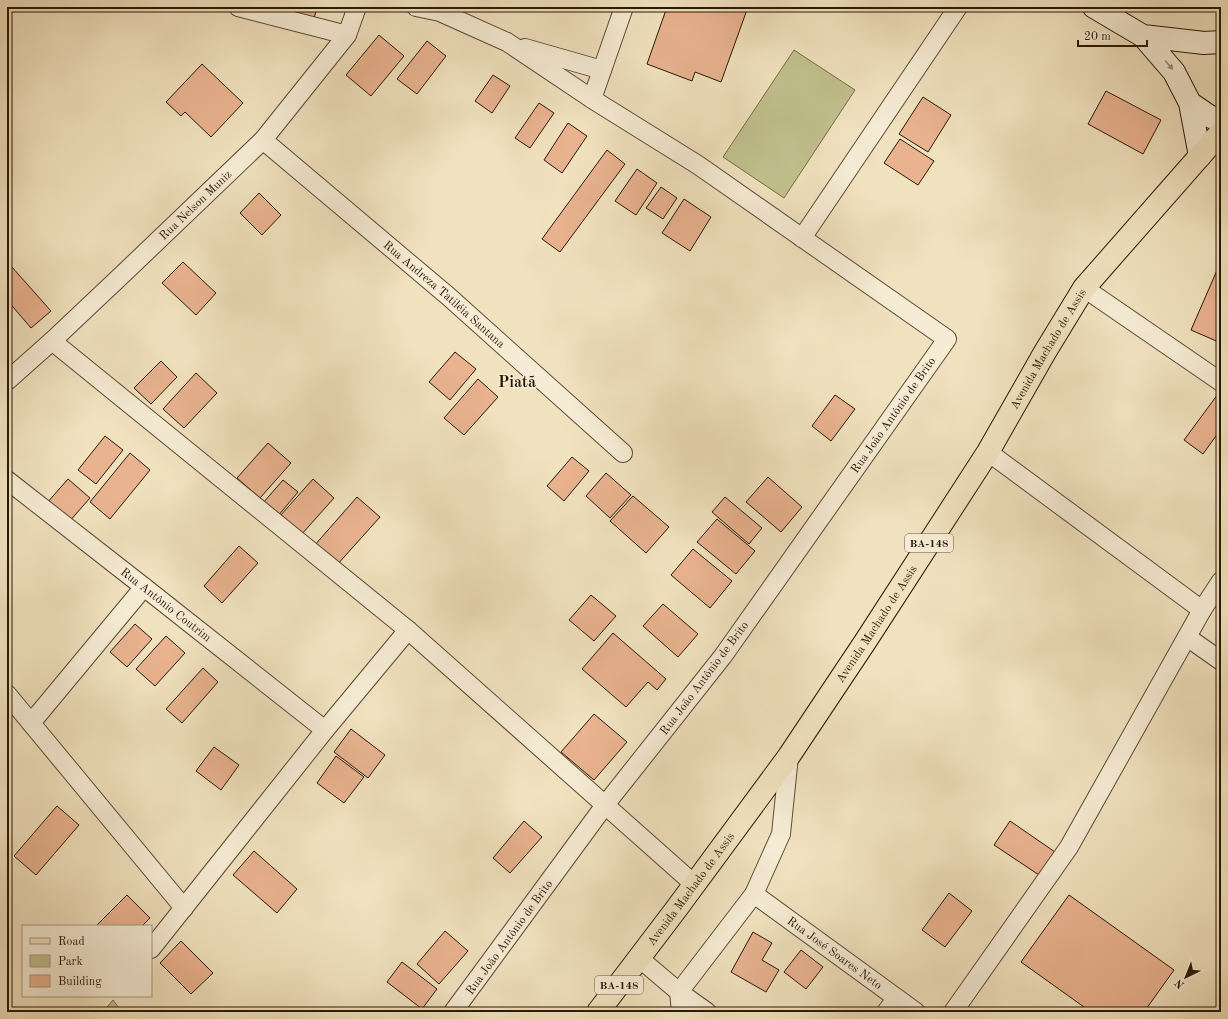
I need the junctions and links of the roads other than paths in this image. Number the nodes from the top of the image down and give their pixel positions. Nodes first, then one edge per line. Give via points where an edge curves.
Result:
1 (238, 7) edge
2 (357, 7) edge
3 (416, 7) edge
4 (624, 7) edge
5 (958, 7) edge
6 (1094, 7) edge
7 (347, 35) junction
8 (1143, 36) junction
9 (507, 42) junction
10 (1215, 44) edge
11 (602, 70) junction
12 (592, 99) junction
13 (1190, 103) junction
14 (1221, 121) edge
15 (1221, 132) edge
16 (263, 140) junction
17 (1200, 156) junction
18 (802, 238) junction
19 (1084, 288) junction
20 (52, 341) junction
21 (7, 381) edge
22 (1221, 382) edge
23 (988, 452) junction
24 (622, 453) dead end
25 (7, 480) edge
26 (1221, 581) edge
27 (144, 586) junction
28 (1202, 610) junction
29 (408, 630) junction
30 (1187, 637) junction
31 (1221, 661) edge
32 (7, 694) edge
33 (31, 723) junction
34 (325, 730) junction
35 (789, 756) junction
36 (605, 806) junction
37 (694, 884) junction
38 (754, 894) junction
39 (184, 908) junction
40 (152, 948) edge
41 (639, 958) junction
42 (679, 992) junction
43 (891, 1005) edge
44 (453, 1012) edge
45 (598, 1012) edge
46 (681, 1012) edge
47 (707, 1012) edge
48 (916, 1012) edge
49 (952, 1012) edge

1 - 7 street
2 - 7 street, Rua Nelson Muniz
3 - 9 street via 440,12
4 - 11 street
5 - 18 street
6 - 8 street
7 - 16 street, Rua Nelson Muniz
8 - 10 street
8 -> 13 street via 1174,72
9 - 11 street
9 - 12 street
11 - 12 street
12 - 18 street via 698,165
13 - 14 street
13 - 17 street
15 - 17 main road, Avenida Machado de Assis / BA-148
16 - 20 street, Rua Nelson Muniz
16 - 24 street, Rua Andreza Tatiléia Santana via 448,296
17 - 19 main road, Avenida Machado de Assis / BA-148
18 - 36 street, Rua João Antônio de Brito via 947,339 723,656
19 - 22 street
19 - 23 main road, Avenida Machado de Assis / BA-148
20 - 21 street, Rua Nelson Muniz
20 - 29 street
23 - 28 street
23 - 35 main road, Avenida Machado de Assis / BA-148
25 - 27 street, Rua Antônio Coutrim
26 - 28 street
27 - 33 street
27 - 34 street, Rua Antônio Coutrim
28 - 30 street
29 - 34 street
29 - 36 street
30 - 31 street
30 - 49 street via 1069,847
32 - 33 street
33 - 39 street
34 - 39 street
35 - 37 main road, Avenida Machado de Assis / BA-148
35 - 38 street via 781,834
36 - 37 street
36 - 44 street, Rua João Antônio de Brito
37 - 41 main road, Avenida Machado de Assis / BA-148
38 - 42 street
38 - 43 street, Rua José Soares Neto
39 - 40 street
41 - 42 street
41 - 45 main road, BA-148
42 - 46 street
42 - 47 street
43 - 48 street, Rua José Soares Neto

